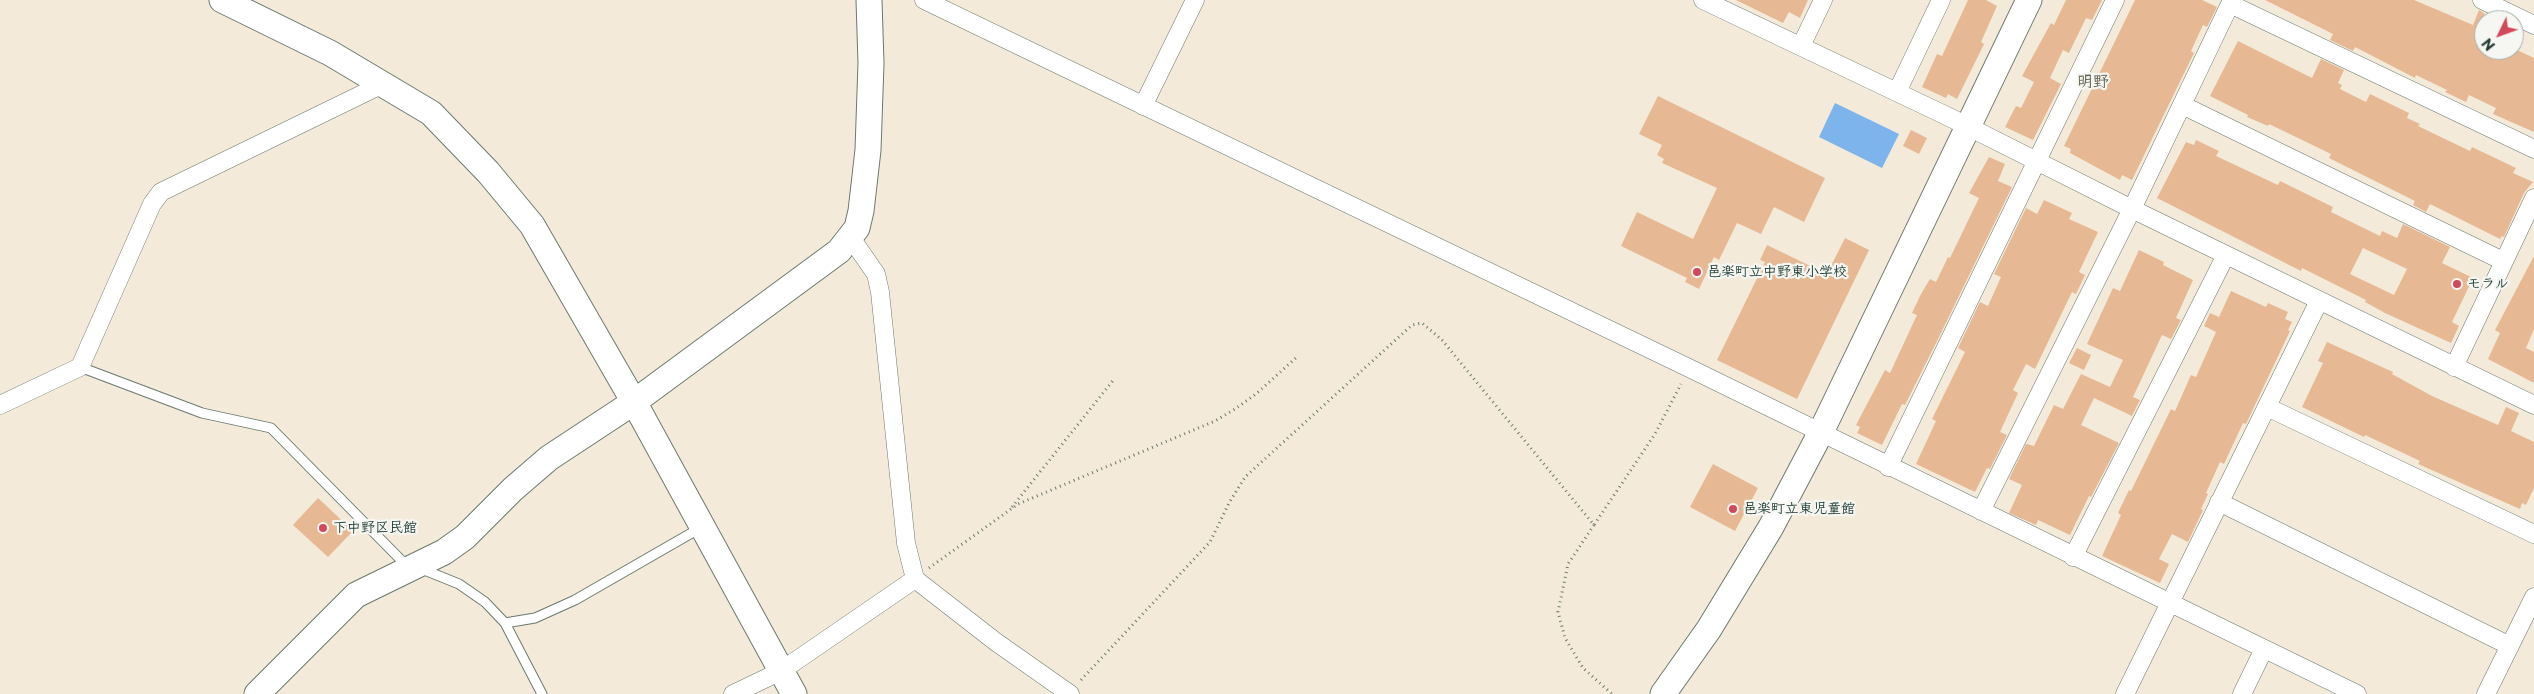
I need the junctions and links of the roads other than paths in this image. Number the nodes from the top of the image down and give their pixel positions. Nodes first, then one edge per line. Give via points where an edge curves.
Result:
1 (222, 0) edge
2 (869, 0) edge
3 (924, 0) edge
4 (1195, 0) edge
5 (1703, 0) edge
6 (1823, 0) edge
7 (1941, 0) edge
8 (2029, 0) edge
9 (2115, 0) edge
10 (2482, 0) edge
11 (2231, 2) edge
12 (2534, 25) edge
13 (1801, 46) junction
14 (383, 84) junction
15 (1897, 92) junction
16 (2182, 105) junction
17 (1143, 106) junction
18 (1969, 127) junction
19 (2534, 149) edge
20 (2038, 161) junction
21 (2534, 198) edge
22 (2132, 209) junction
23 (851, 238) junction
24 (2226, 255) junction
25 (2503, 261) junction
26 (2319, 301) junction
27 (2454, 366) junction
28 (80, 367) junction
29 (634, 402) junction
30 (0, 405) edge
31 (2534, 405) edge
32 (2267, 407) junction
33 (1820, 434) junction
34 (1888, 467) junction
35 (2218, 502) junction
36 (1981, 511) junction
37 (702, 527) junction
38 (2534, 534) edge
39 (2073, 557) junction
40 (415, 565) junction
41 (915, 579) junction
42 (2534, 597) edge
43 (2168, 603) junction
44 (505, 623) junction
45 (2510, 646) junction
46 (2264, 649) junction
47 (781, 671) junction
48 (257, 694) edge
49 (542, 694) edge
50 (733, 694) edge
51 (794, 694) edge
52 (1069, 694) edge
53 (1663, 694) edge
54 (2125, 694) edge
55 (2242, 694) edge
56 (2357, 694) edge
57 (2486, 694) edge

1 - 14 street via 330,53
2 - 23 street via 868,150 861,211
3 - 17 street
4 - 17 street
5 - 13 street
6 - 13 street
7 - 15 street
8 - 18 street
9 - 20 street
10 - 12 street
11 - 16 street
11 - 19 street
13 - 15 street
14 - 28 street via 161,192 152,204
14 - 29 street via 431,113 488,172 532,226
15 - 18 street
16 - 22 street
16 - 25 street
17 - 33 street
18 - 20 street
18 - 33 street
20 - 22 street
20 - 34 street
21 - 25 street
22 - 24 street
22 - 36 street
23 - 29 street via 821,266
23 - 41 street via 876,274 880,292 906,543
24 - 26 street
24 - 39 street
25 - 27 street
26 - 27 street
26 - 32 street
27 - 31 street
28 - 30 street
28 - 40 lane via 202,413 271,428 402,561
29 - 37 street
29 - 40 street via 549,458 465,537 444,552
32 - 35 street
32 - 38 street
33 - 34 street
33 - 53 street via 1753,558
34 - 36 street
35 - 43 street
35 - 45 street
36 - 39 street
37 - 44 lane via 575,600 535,618
37 - 47 street
39 - 43 street
40 - 44 lane via 459,584 485,602
40 - 48 street via 356,595
41 - 47 street
41 - 52 street
42 - 45 street
43 - 46 street
43 - 54 street
44 - 49 lane
45 - 57 street
46 - 55 street
46 - 56 street
47 - 50 street
47 - 51 street

